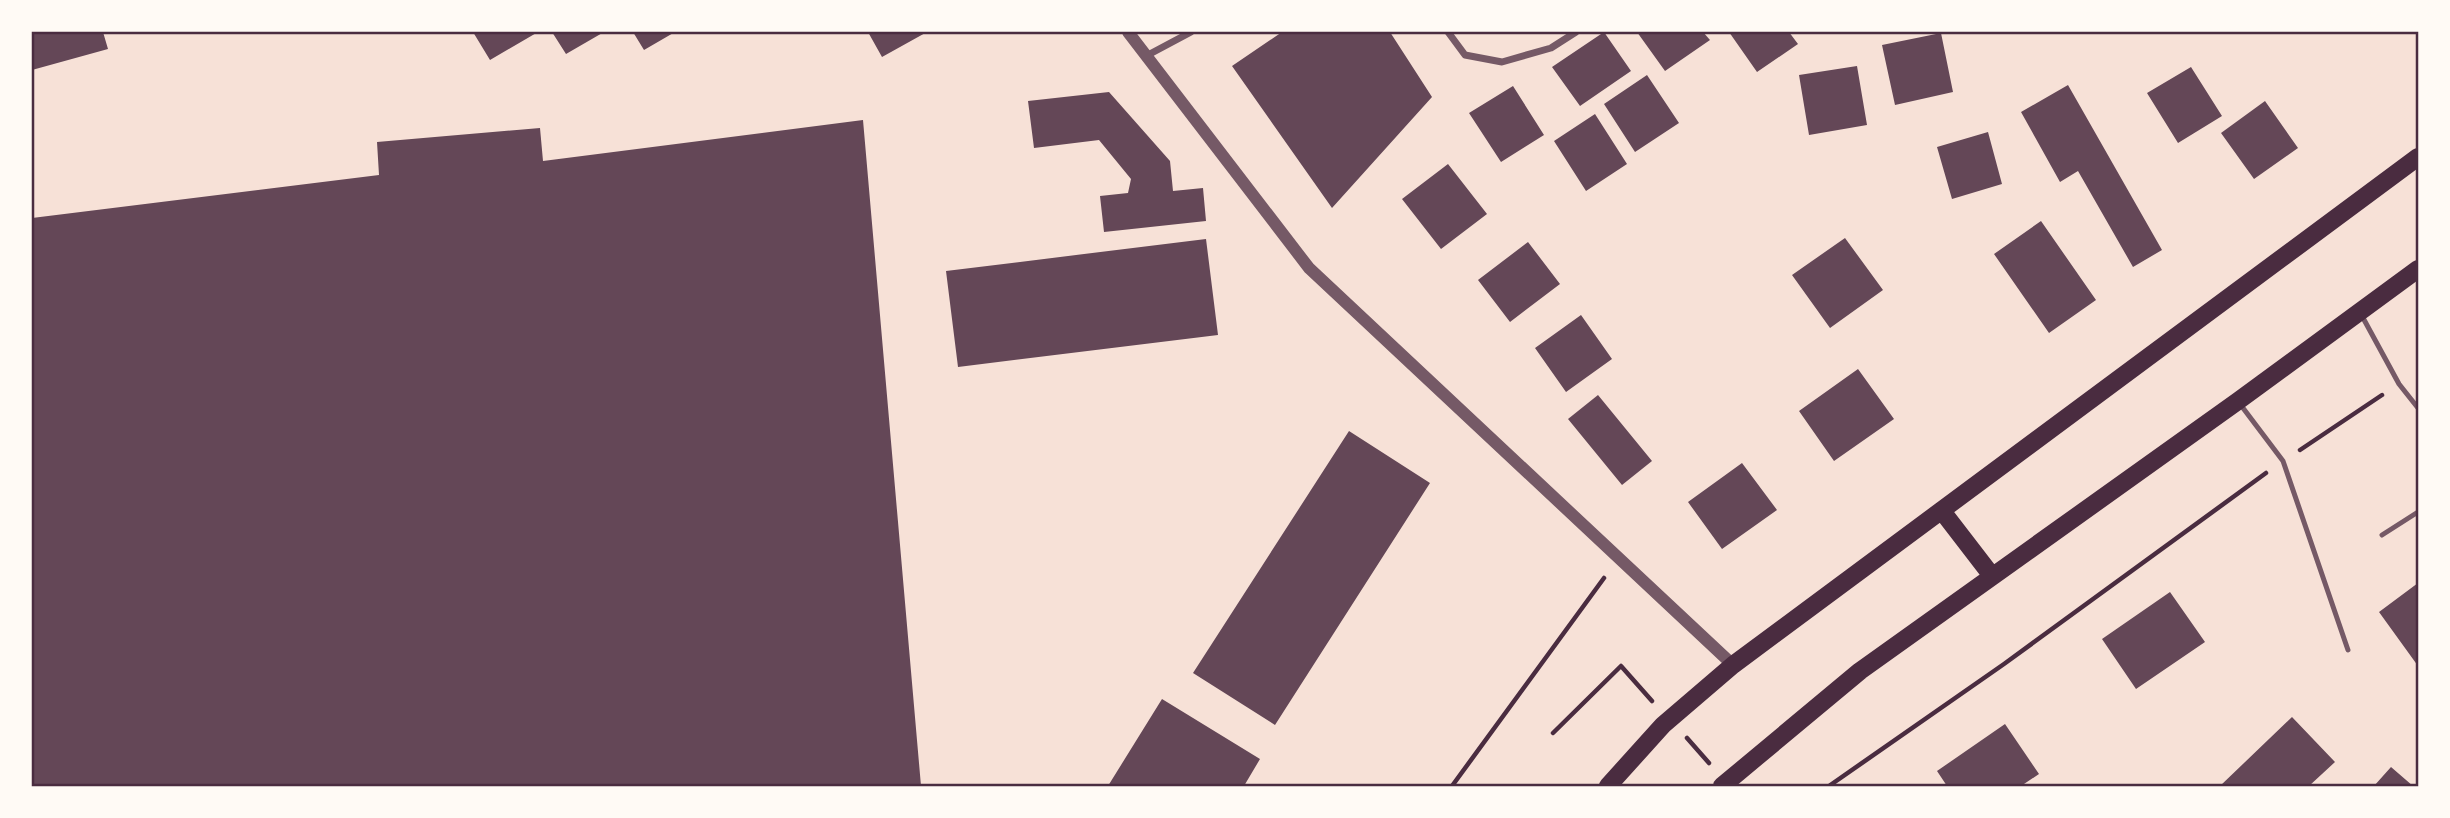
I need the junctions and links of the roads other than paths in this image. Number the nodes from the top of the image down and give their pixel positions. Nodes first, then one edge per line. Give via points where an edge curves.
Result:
1 (1128, 32) edge
2 (1191, 32) edge
3 (1448, 32) edge
4 (1576, 32) edge
5 (1146, 56) junction
6 (2418, 157) edge
7 (2418, 269) edge
8 (2360, 312) junction
9 (2238, 401) junction
10 (2418, 408) edge
11 (1942, 511) junction
12 (2418, 512) edge
13 (2382, 535) dead end
14 (1992, 576) junction
15 (2348, 650) dead end
16 (1733, 665) junction
17 (1608, 786) edge
18 (1722, 786) edge

1 - 5 street
2 - 5 street
3 - 4 street via 1465,55 1502,62 1551,48
5 - 16 street via 1309,268
6 - 11 main road
7 - 8 main road
8 - 9 main road
8 - 10 lane via 2399,384
9 - 14 main road
9 - 15 lane via 2283,461
11 - 14 main road
11 - 16 main road
12 - 13 lane
14 - 18 main road via 1860,671
16 - 17 main road via 1663,725

